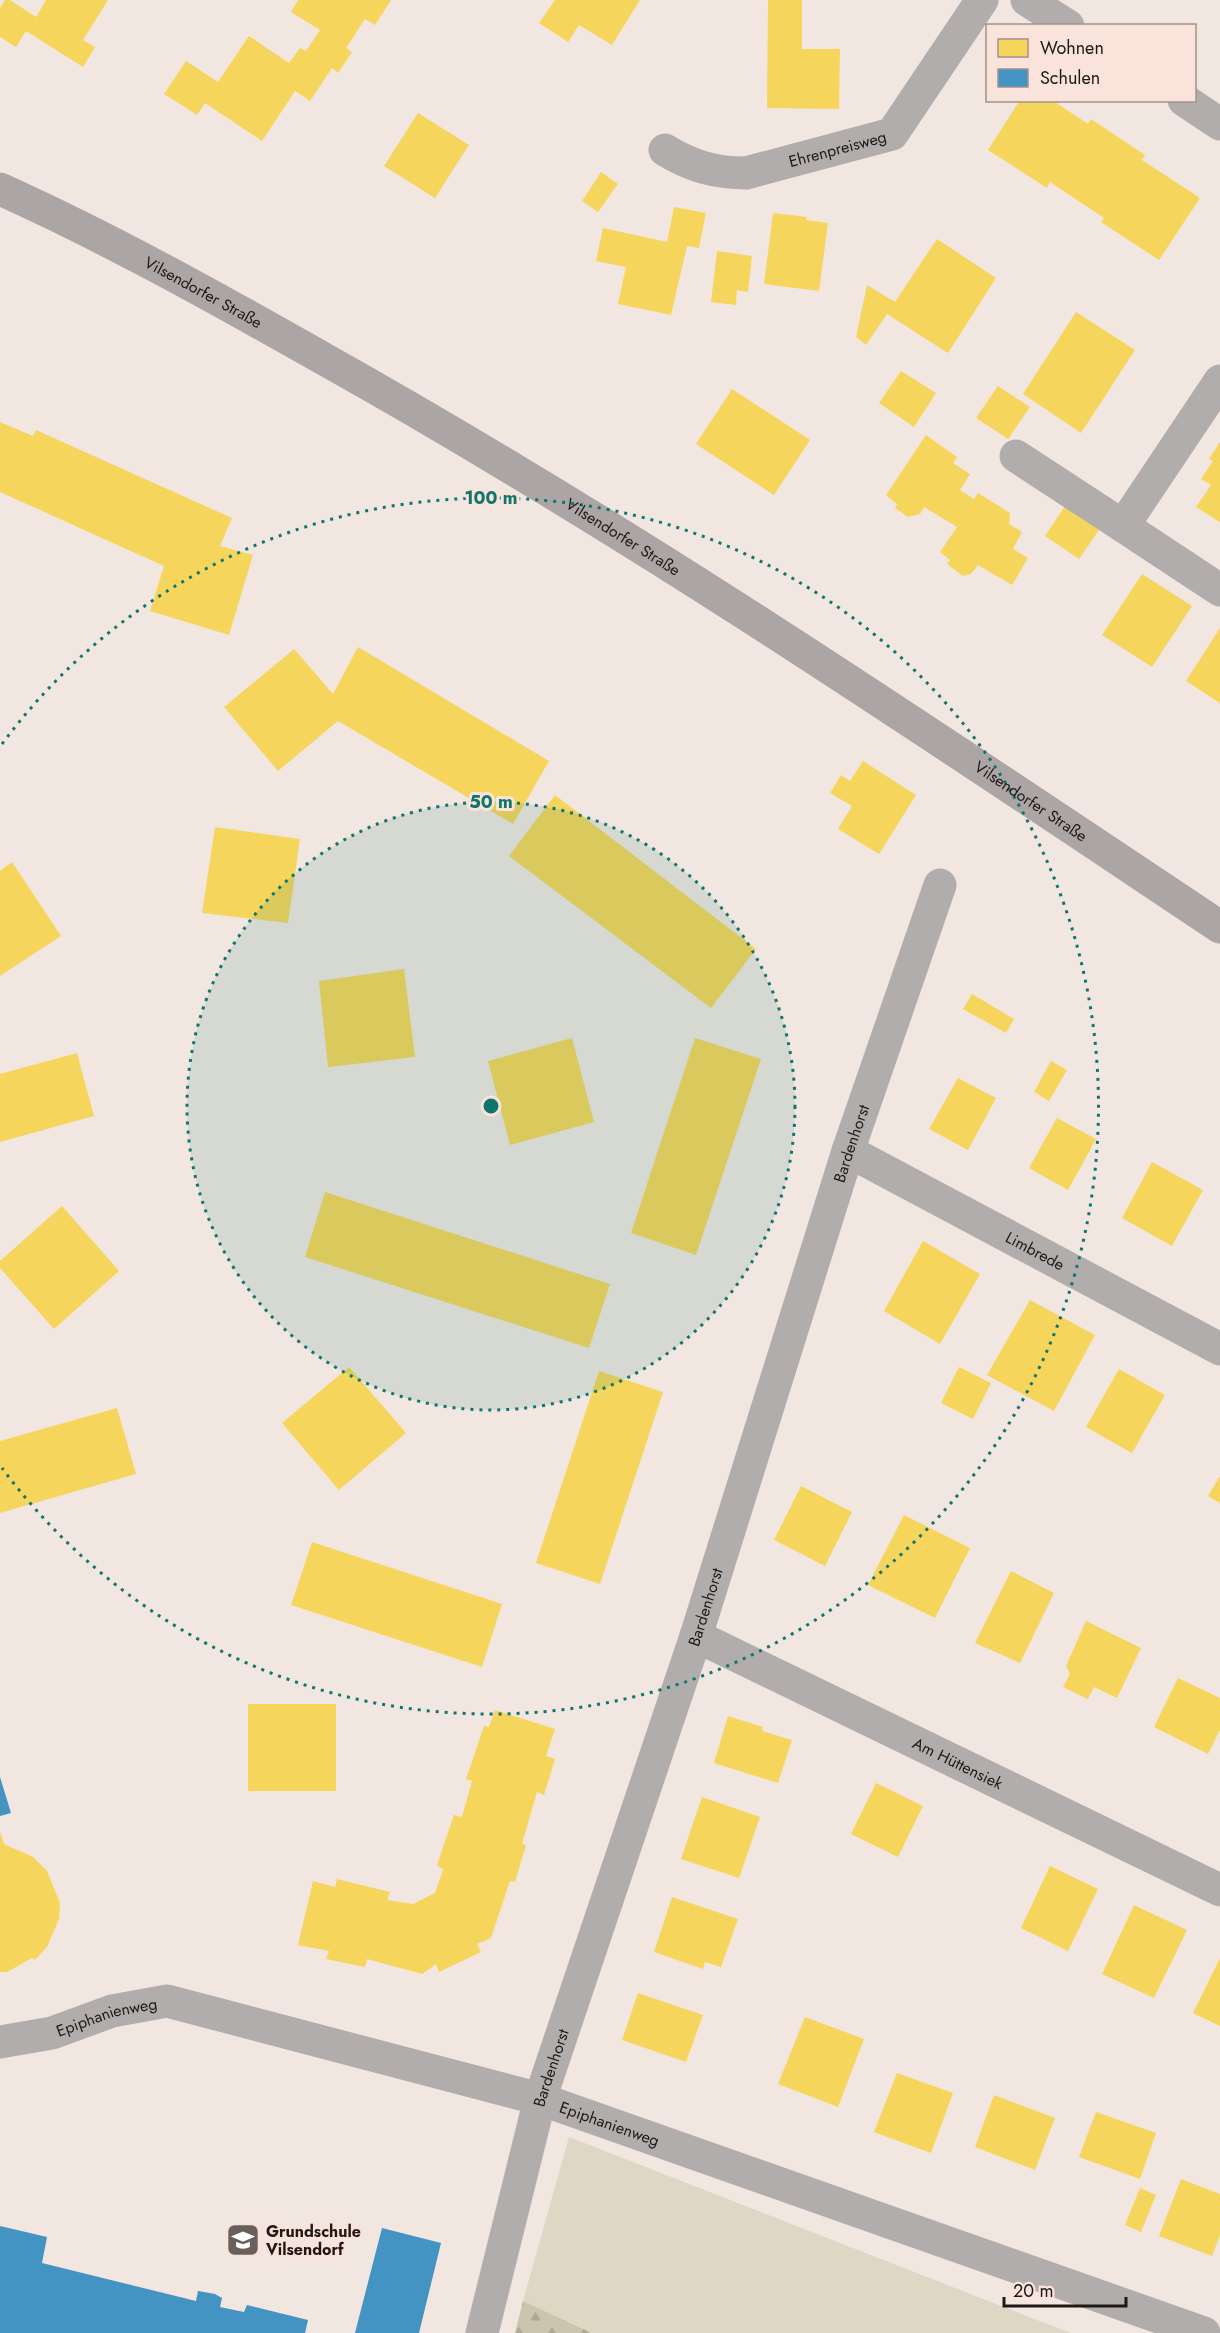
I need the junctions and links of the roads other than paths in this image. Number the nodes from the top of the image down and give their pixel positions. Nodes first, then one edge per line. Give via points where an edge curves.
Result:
1 (982, 0) edge
2 (1028, 0) edge
3 (1065, 24) edge
4 (1187, 102) edge
5 (1220, 124) edge
6 (665, 150) dead end
7 (0, 189) edge
8 (1220, 381) edge
9 (1016, 456) dead end
10 (1123, 526) junction
11 (1220, 590) edge
12 (940, 885) dead end
13 (1220, 927) edge
14 (848, 1151) junction
15 (1220, 1349) edge
16 (696, 1636) junction
17 (1220, 1890) edge
18 (0, 2042) edge
19 (540, 2099) junction
20 (482, 2333) edge
21 (1204, 2333) edge

1 - 6 street, Ehrenpreisweg via 892,134 746,172 705,169
2 - 3 street
4 - 5 street
7 - 13 main road, Vilsendorfer Straße via 127,251 464,437 714,593
8 - 10 street
9 - 10 street
10 - 11 street
12 - 14 street, Bardenhorst
14 - 15 street, Limbrede
14 - 16 street, Bardenhorst
16 - 17 street, Am Hüttensiek
16 - 19 street, Bardenhorst
18 - 19 street, Epiphanienweg via 52,2033 112,2012 167,2001
19 - 20 street, Bardenhorst
19 - 21 street, Epiphanienweg

